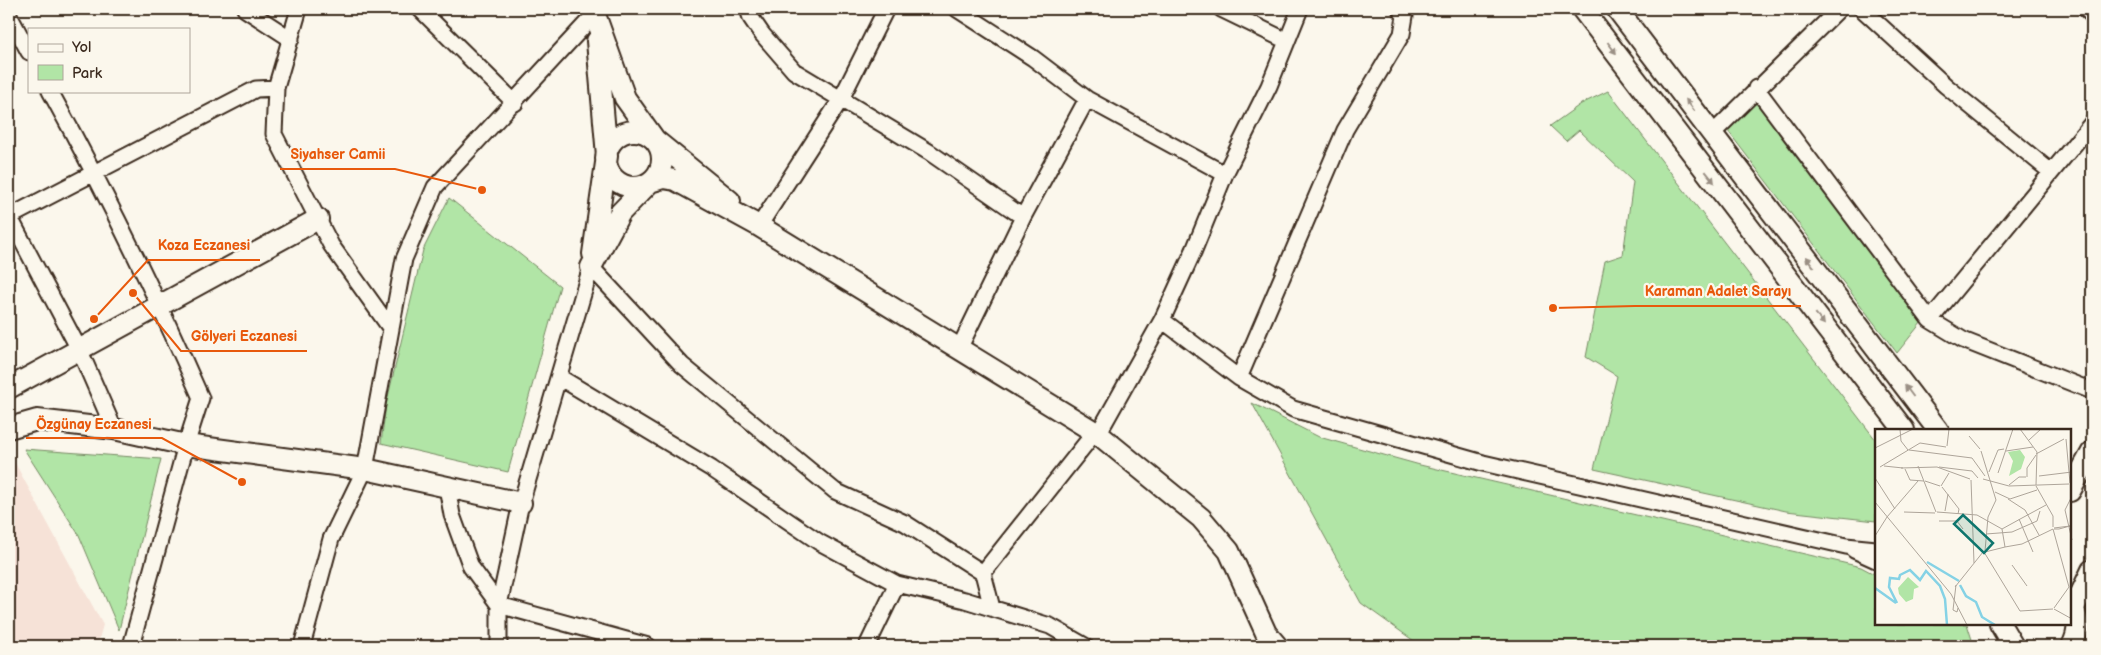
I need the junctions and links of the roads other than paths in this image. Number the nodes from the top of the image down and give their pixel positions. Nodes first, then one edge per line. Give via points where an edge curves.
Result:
1 (245, 9) edge
2 (299, 9) edge
3 (420, 9) edge
4 (748, 9) edge
5 (886, 9) edge
6 (957, 9) edge
7 (1221, 9) edge
8 (1300, 9) edge
9 (1400, 9) edge
10 (1582, 9) edge
11 (1617, 9) edge
12 (1839, 9) edge
13 (1862, 9) edge
14 (2086, 9) edge
15 (594, 12) edge
16 (9, 15) edge
17 (2092, 15) edge
18 (291, 39) junction
19 (1287, 41) junction
20 (28, 50) edge
21 (276, 88) junction
22 (1756, 88) junction
23 (51, 92) edge
24 (841, 99) junction
25 (1087, 99) junction
26 (514, 102) junction
27 (2092, 123) edge
28 (1712, 134) junction
29 (655, 140) junction
30 (606, 156) junction
31 (95, 172) junction
32 (2052, 172) junction
33 (1226, 174) junction
34 (650, 182) junction
35 (9, 217) edge
36 (1023, 217) junction
37 (318, 219) junction
38 (759, 226) junction
39 (591, 267) junction
40 (160, 304) junction
41 (1162, 320) junction
42 (1930, 320) junction
43 (391, 329) junction
44 (958, 349) junction
45 (80, 350) junction
46 (559, 377) junction
47 (1238, 378) junction
48 (9, 388) edge
49 (2092, 391) edge
50 (9, 428) edge
51 (114, 429) junction
52 (1903, 429) edge
53 (1937, 429) edge
54 (1097, 433) junction
55 (186, 445) junction
56 (2092, 448) edge
57 (2092, 452) edge
58 (2071, 458) edge
59 (365, 469) junction
60 (447, 487) junction
61 (2071, 489) edge
62 (521, 503) junction
63 (1846, 546) junction
64 (1875, 549) edge
65 (1875, 560) edge
66 (2092, 570) edge
67 (983, 573) junction
68 (897, 584) junction
69 (499, 605) junction
70 (992, 608) junction
71 (2078, 613) edge
72 (2001, 625) edge
73 (130, 646) edge
74 (302, 646) edge
75 (499, 646) edge
76 (648, 646) edge
77 (867, 646) edge
78 (1085, 646) edge
79 (1278, 646) edge
80 (2013, 646) edge
81 (2072, 646) edge

1 - 18 street
2 - 18 street
3 - 26 street
4 - 24 street via 750,18 794,72
5 - 24 street
6 - 25 street via 1033,58
7 - 19 street
8 - 19 street
9 - 47 street via 1405,16 1402,34 1345,130
10 -> 52 street
28 -> 11 street
12 - 22 street
13 - 32 street via 1946,86
14 - 17 street
15 - 26 street
15 - 29 street via 625,98
15 - 30 street
16 - 20 street
18 - 21 street
19 - 33 street
21 - 31 street via 256,89
21 - 37 street via 274,134
22 - 28 street
22 - 42 street
23 - 31 street
24 - 36 street via 929,152
24 - 38 street
25 - 33 street
25 - 36 street
26 - 43 street via 435,187 404,259
27 - 32 street
53 -> 28 street
29 - 30 street via 641,132 625,132 613,142
29 - 34 street via 660,146 662,162
29 - 38 street via 717,188
30 - 34 street via 610,171 620,183 635,187
30 - 39 street
31 - 35 street
31 - 40 street
32 - 42 street
33 - 41 street
34 - 38 street via 663,178 675,180
34 - 39 street via 620,213
35 - 45 street
36 - 44 street
37 - 40 street
37 - 43 street via 331,245
38 - 44 street
39 - 46 street
39 - 67 street via 682,366 835,492 905,524
40 - 45 street
40 - 55 street via 201,398
41 - 47 street
41 - 54 street
42 - 49 street via 1963,340
43 - 59 street
44 - 54 street
45 - 48 street
45 - 51 street
46 - 62 street
46 - 68 street via 712,468 819,542
47 - 63 street via 1293,409 1483,464
50 - 51 street via 38,420
51 - 55 street
54 - 67 street
54 - 79 street via 1162,484 1229,551 1266,632
55 - 59 street
55 - 73 street
56 - 58 street
57 - 61 street
59 - 60 street
59 - 74 street via 331,539
60 - 62 street
60 - 69 street via 452,515 471,567
62 - 69 street
63 - 64 street
63 - 65 street
66 - 71 street
67 - 70 street
68 - 70 street
68 - 77 street
69 - 75 street
69 - 76 street
70 - 78 street via 1050,626
71 - 81 street via 2077,636
72 - 80 street

